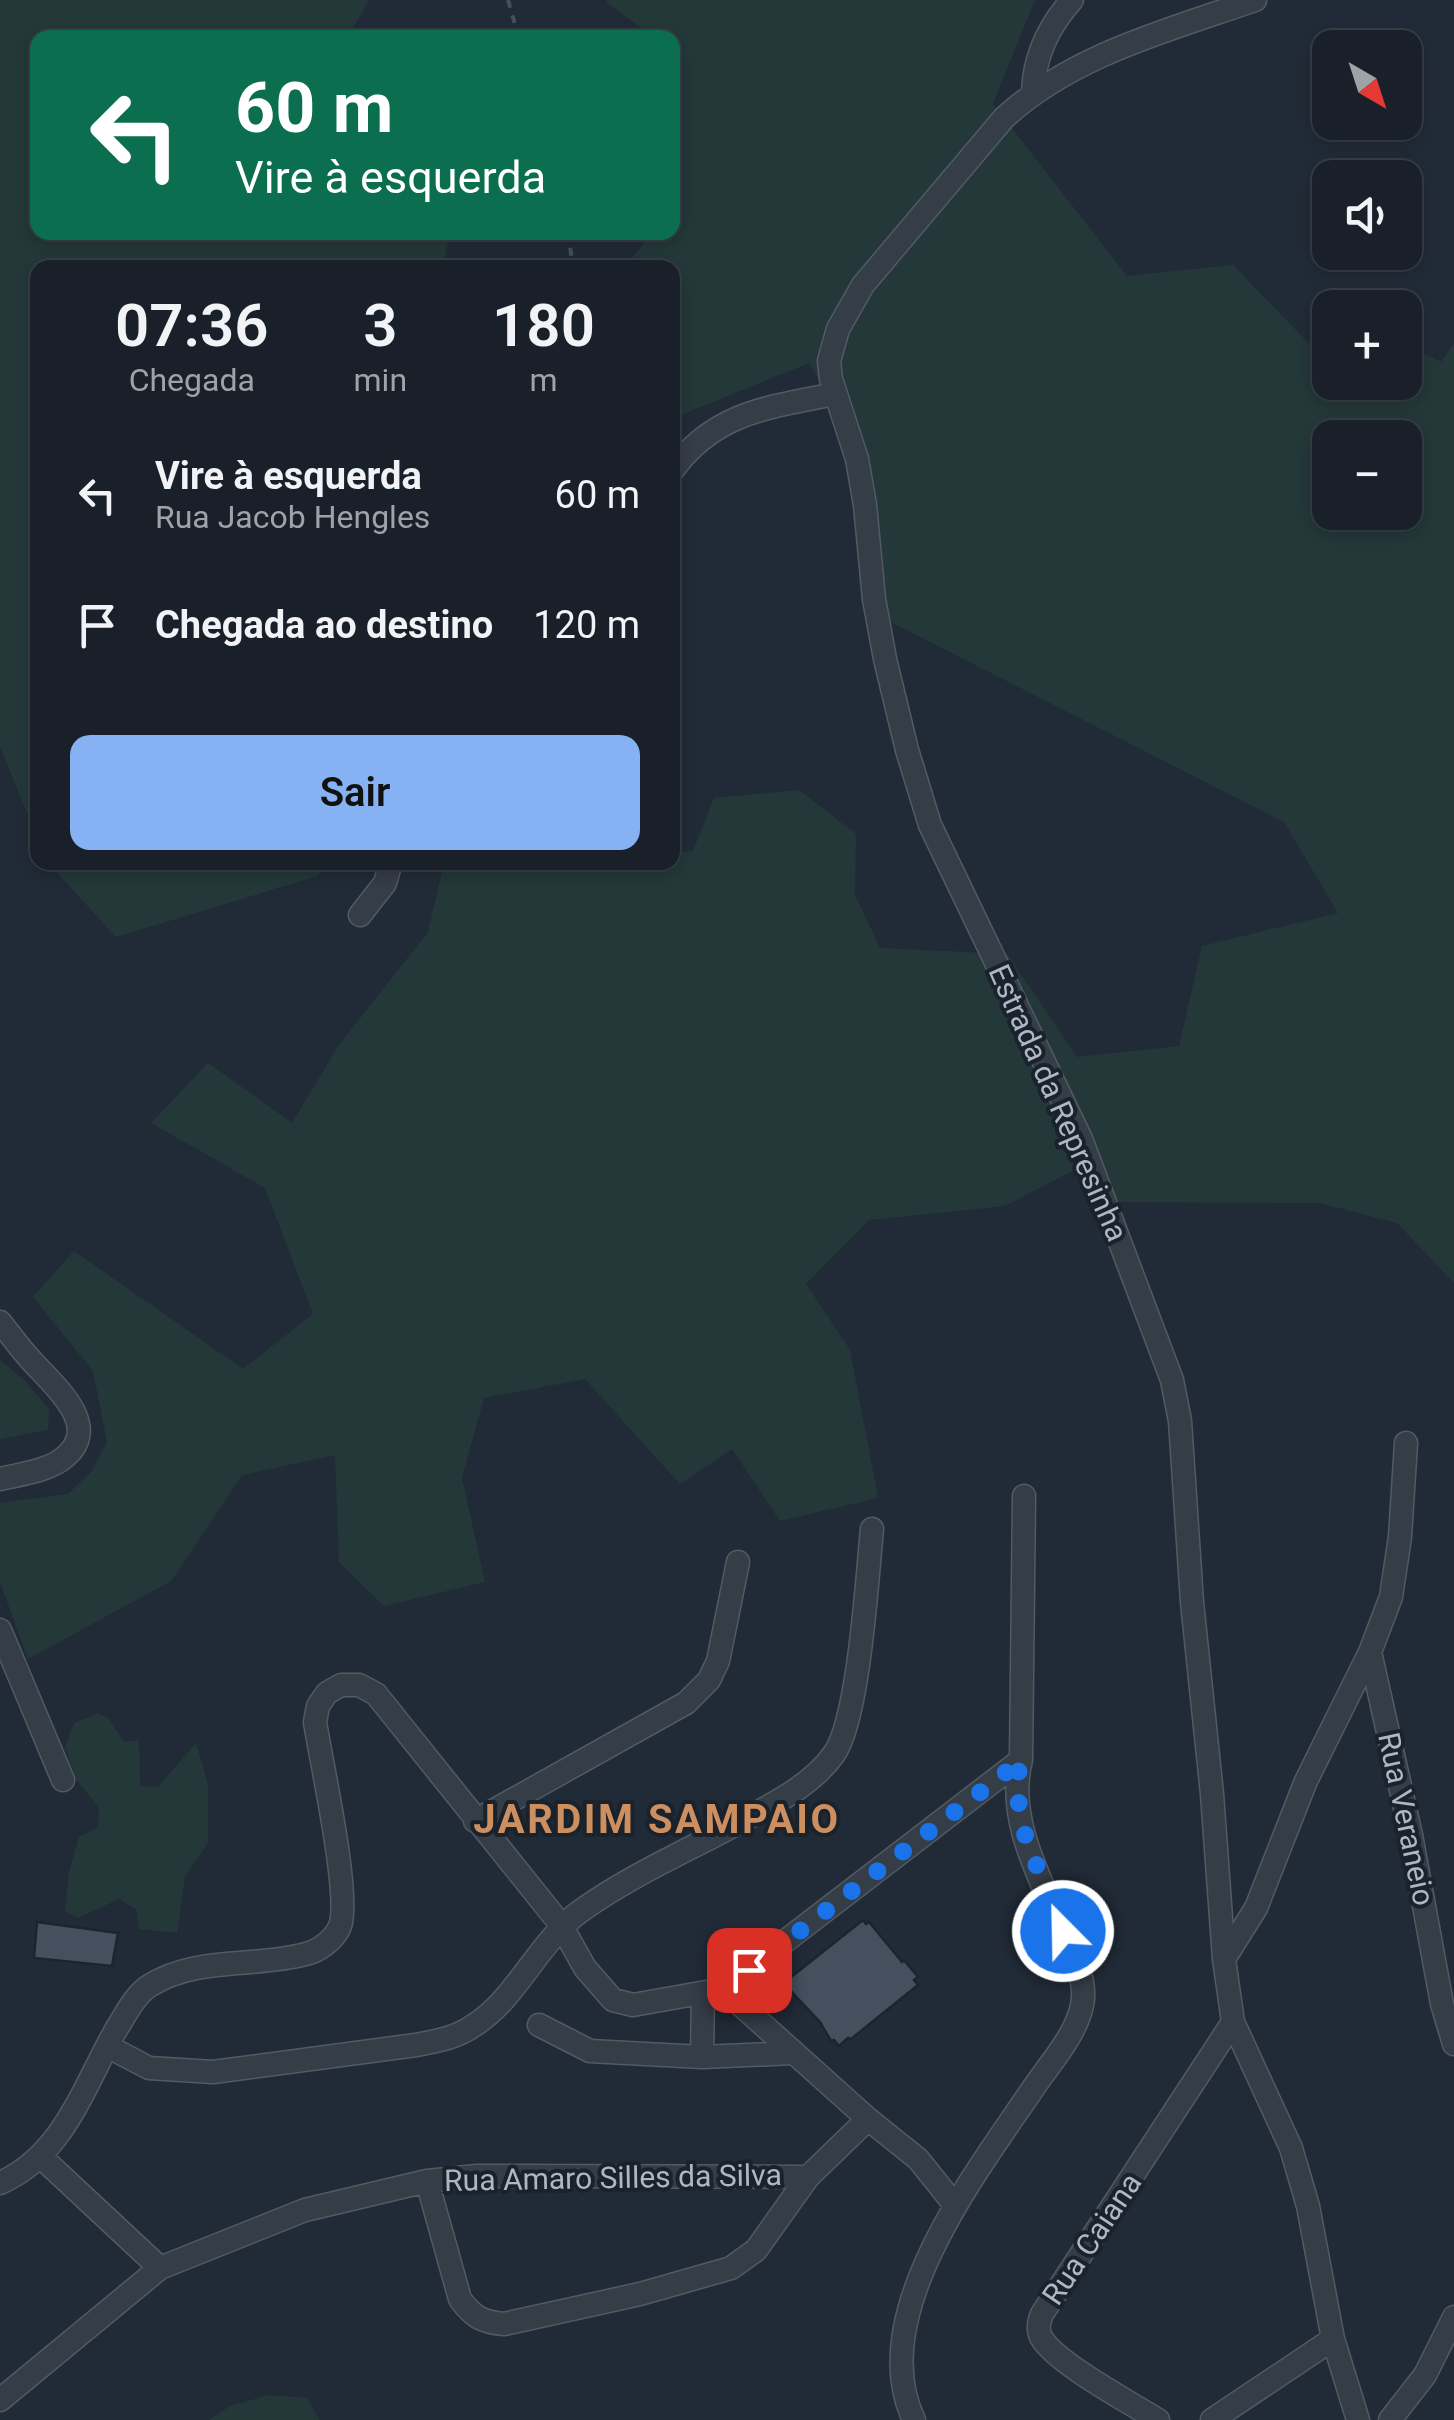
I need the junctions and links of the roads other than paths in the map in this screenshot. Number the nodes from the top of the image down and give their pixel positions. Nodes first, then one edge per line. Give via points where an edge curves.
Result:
1 (1072, 0) edge
2 (1255, 0) edge
3 (1033, 94) junction
4 (835, 394) junction
5 (680, 462) edge
6 (389, 870) edge
7 (360, 916) dead end
8 (0, 1322) edge
9 (1406, 1442) dead end
10 (0, 1479) edge
11 (1024, 1496) dead end
12 (872, 1530) dead end
13 (738, 1562) dead end
14 (0, 1630) edge
15 (1370, 1652) junction
16 (1022, 1760) junction
17 (63, 1780) dead end
18 (475, 1821) junction
19 (561, 1925) junction
20 (1224, 1959) junction
21 (713, 1991) junction
22 (1233, 2022) junction
23 (539, 2024) dead end
24 (1454, 2044) edge
25 (107, 2046) junction
26 (794, 2053) junction
27 (702, 2058) junction
28 (868, 2119) junction
29 (41, 2157) junction
30 (808, 2176) junction
31 (427, 2181) junction
32 (0, 2183) edge
33 (954, 2204) junction
34 (160, 2268) junction
35 (1454, 2317) edge
36 (1332, 2339) junction
37 (0, 2400) edge
38 (914, 2420) edge
39 (1158, 2420) edge
40 (1212, 2420) edge
41 (1358, 2420) edge
42 (1390, 2420) edge

1 - 3 street via 1040,50
2 - 3 street, Estrada da Represinha via 1121,49
3 - 4 street, Estrada da Represinha via 1004,118 862,285 829,360
4 - 5 street via 749,412 703,438
4 - 20 street, Estrada da Represinha via 857,459 884,658 930,825 1082,1139 1172,1380
6 - 7 street
8 - 10 street via 77,1416 68,1455
9 - 15 street, Rua Veraneio via 1391,1597
11 - 16 street
12 - 19 street via 848,1718 835,1753 783,1798
13 - 18 street via 718,1661 686,1702
14 - 17 street
15 - 20 street, Rua Veraneio via 1306,1781 1256,1908
15 - 24 street, Rua Veraneio
16 - 21 street
16 - 33 street via 1015,1784 1026,1839 1081,1976 1083,2002 1072,2031
18 - 19 street
18 - 25 street via 376,1694 359,1684 327,1692 315,1722 342,1895 339,1930 308,1954 197,1968 147,1987
19 - 21 street via 613,2000 633,2005
19 - 25 street via 490,2014 446,2040 213,2072 149,2068
20 - 22 street, Estrada da Represinha
21 - 26 street
21 - 27 street
22 - 36 street, Estrada da Represinha via 1291,2148
22 - 39 street, Rua Caiana via 1038,2326 1050,2348 1073,2367
23 - 27 street via 590,2051
25 - 29 street
26 - 27 street
26 - 28 street
28 - 30 street
28 - 33 street via 918,2158
29 - 32 street
29 - 34 street
30 - 31 street, Rua Amaro Silles da Silva via 538,2173
30 - 31 street via 756,2250 731,2268 504,2324 472,2315 460,2299
31 - 34 street, Rua Amaro Silles da Silva via 305,2210
33 - 38 street via 923,2270 902,2342 903,2382
34 - 37 street, Rua Amaro Silles da Silva
35 - 42 street via 1425,2375
36 - 40 street
36 - 41 street, Estrada da Represinha

